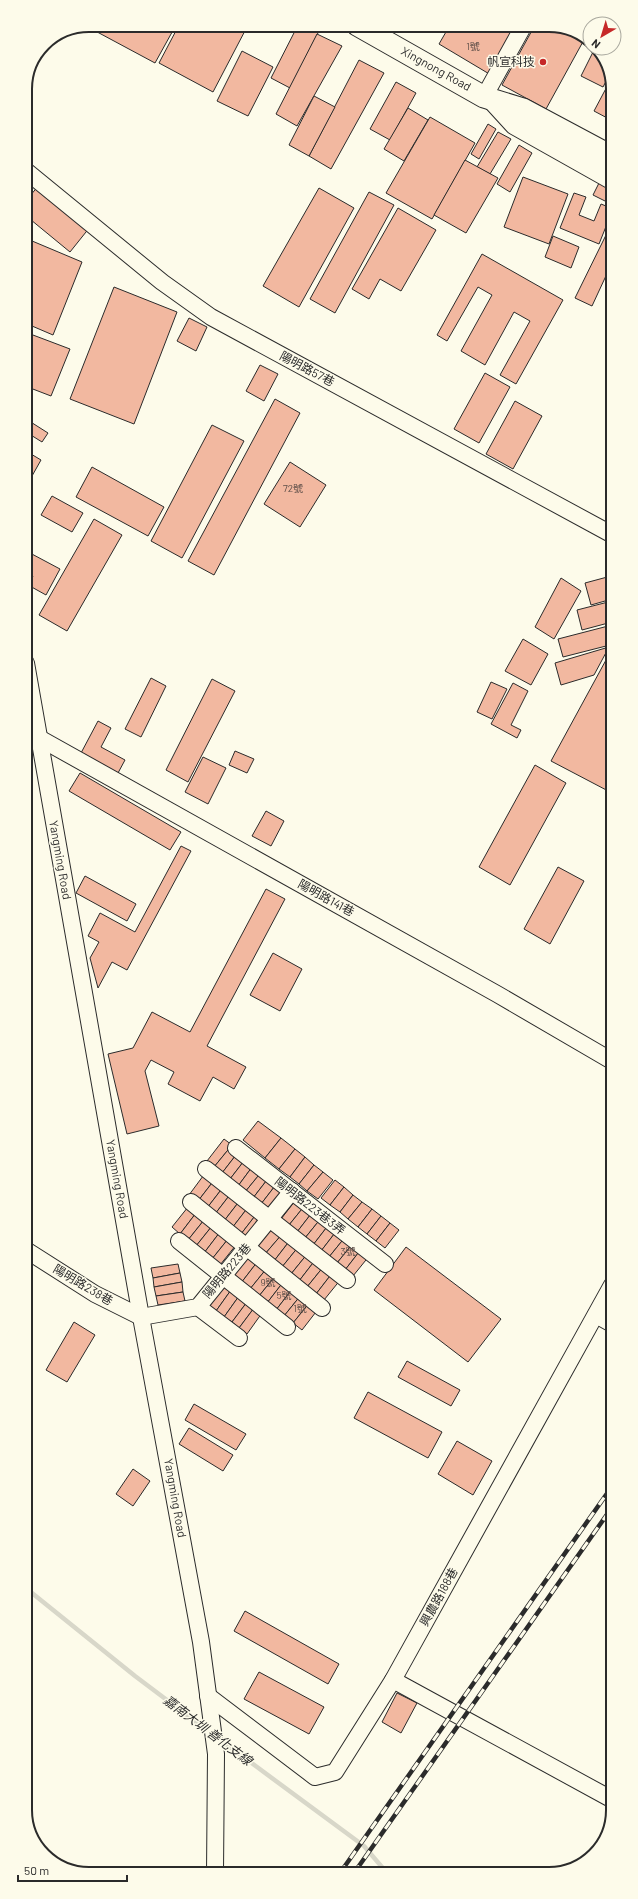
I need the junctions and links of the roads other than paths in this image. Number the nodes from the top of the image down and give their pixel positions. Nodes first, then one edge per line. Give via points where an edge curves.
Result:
1 (369, 32) edge
2 (521, 32) edge
3 (489, 99) junction
4 (606, 153) edge
5 (606, 175) edge
6 (32, 176) edge
7 (606, 531) edge
8 (32, 734) edge
9 (606, 1057) edge
10 (236, 1148) dead end
11 (206, 1169) dead end
12 (292, 1191) junction
13 (191, 1202) dead end
14 (271, 1218) junction
15 (180, 1241) dead end
16 (247, 1247) junction
17 (32, 1254) edge
18 (385, 1264) dead end
19 (223, 1276) junction
20 (347, 1280) dead end
21 (606, 1296) edge
22 (198, 1307) junction
23 (322, 1308) dead end
24 (596, 1315) junction
25 (141, 1317) junction
26 (606, 1321) edge
27 (287, 1327) dead end
28 (239, 1338) dead end
29 (393, 1680) junction
30 (208, 1696) junction
31 (606, 1796) edge
32 (215, 1867) edge

1 - 3 main road, Xingnong Road
2 - 3 street
3 - 4 main road, Xingnong Road via 523,109
3 - 5 main road, Xingnong Road via 515,124
6 - 7 street, 陽明路57巷 via 162,282 211,317
8 - 9 street, 陽明路141巷 via 498,994
8 - 25 street, Yangming Road
10 - 12 street, 陽明路223巷3弄
11 - 14 street
12 - 14 street, 陽明路223巷
12 - 18 street, 陽明路223巷3弄
13 - 16 street
14 - 16 street, 陽明路223巷
14 - 20 street
15 - 19 street
16 - 19 street, 陽明路223巷
16 - 23 street
17 - 25 street, 陽明路238巷 via 95,1294
19 - 22 street, 陽明路223巷
19 - 27 street
21 - 24 street, 興農路188巷
22 - 25 street, 陽明路223巷
22 - 28 street
24 - 26 street
24 - 29 street, 興農路188巷
25 - 30 street, Yangming Road via 201,1642
29 - 30 street, 興農路188巷 via 335,1772 315,1777
29 - 31 street
30 - 32 street, Yangming Road via 216,1754

